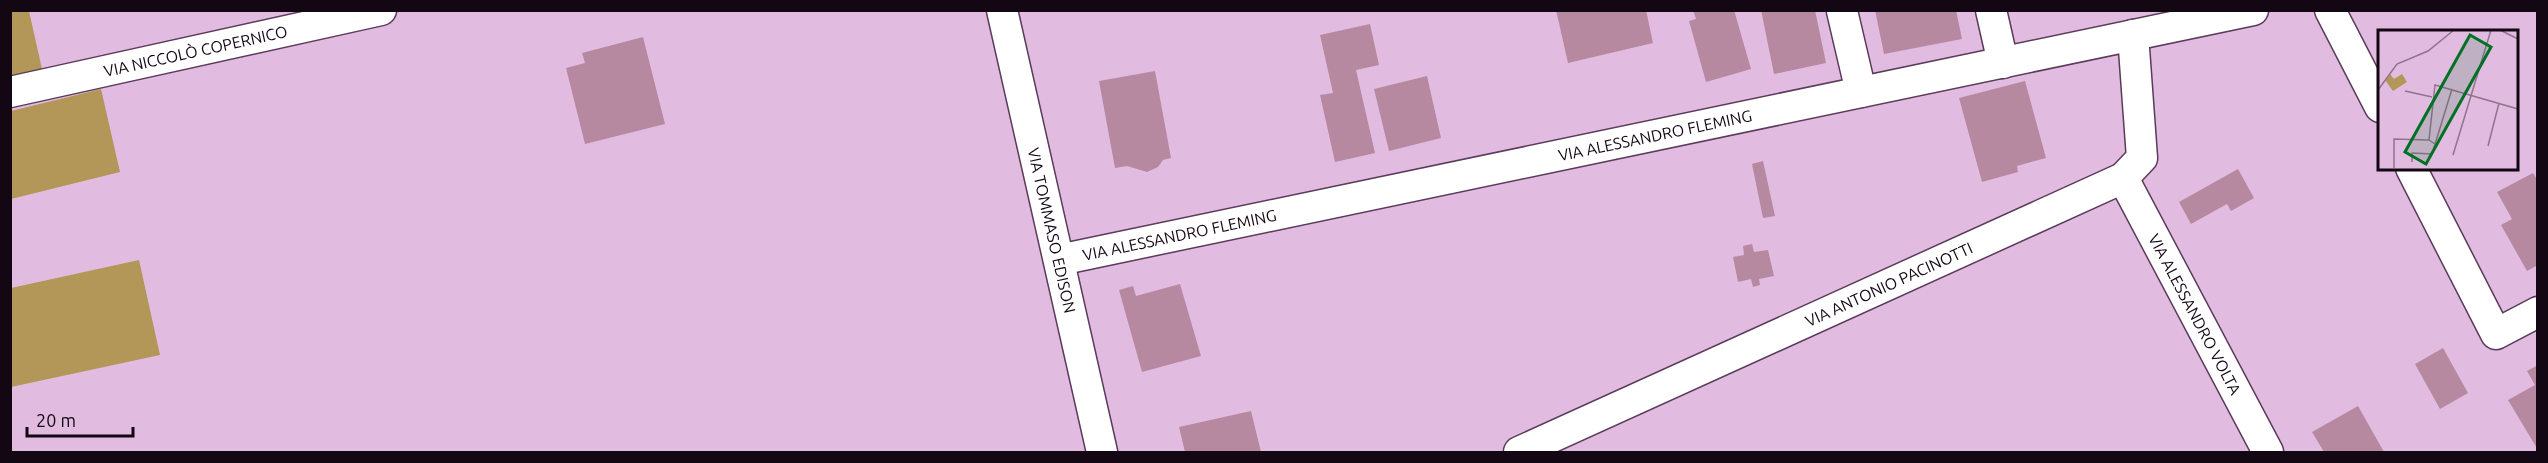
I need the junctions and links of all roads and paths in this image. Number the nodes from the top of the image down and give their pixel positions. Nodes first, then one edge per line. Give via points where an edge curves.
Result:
1 (381, 10) edge
2 (1002, 10) edge
3 (1991, 10) edge
4 (2253, 10) edge
5 (2331, 10) edge
6 (1842, 11) edge
7 (2133, 35) junction
8 (2003, 63) junction
9 (10, 92) edge
10 (1861, 92) junction
11 (2378, 103) edge
12 (2412, 170) edge
13 (2123, 178) junction
14 (1059, 260) junction
15 (2538, 312) edge
16 (1102, 453) edge
17 (1519, 453) edge
18 (2268, 453) edge

1 - 9 street, VIA NICCOLÒ COPERNICO
2 - 14 street, VIA TOMMASO EDISON
3 - 8 street
4 - 7 street, VIA ALESSANDRO FLEMING
5 - 11 street
6 - 10 street
7 - 8 street, VIA ALESSANDRO FLEMING
7 - 13 street, VIA ANTONIO PACINOTTI via 2142,158
8 - 10 street, VIA ALESSANDRO FLEMING
10 - 14 street, VIA ALESSANDRO FLEMING
12 - 15 street via 2496,334
13 - 17 street, VIA ANTONIO PACINOTTI
13 - 18 street, VIA ALESSANDRO VOLTA
14 - 16 street, VIA TOMMASO EDISON

